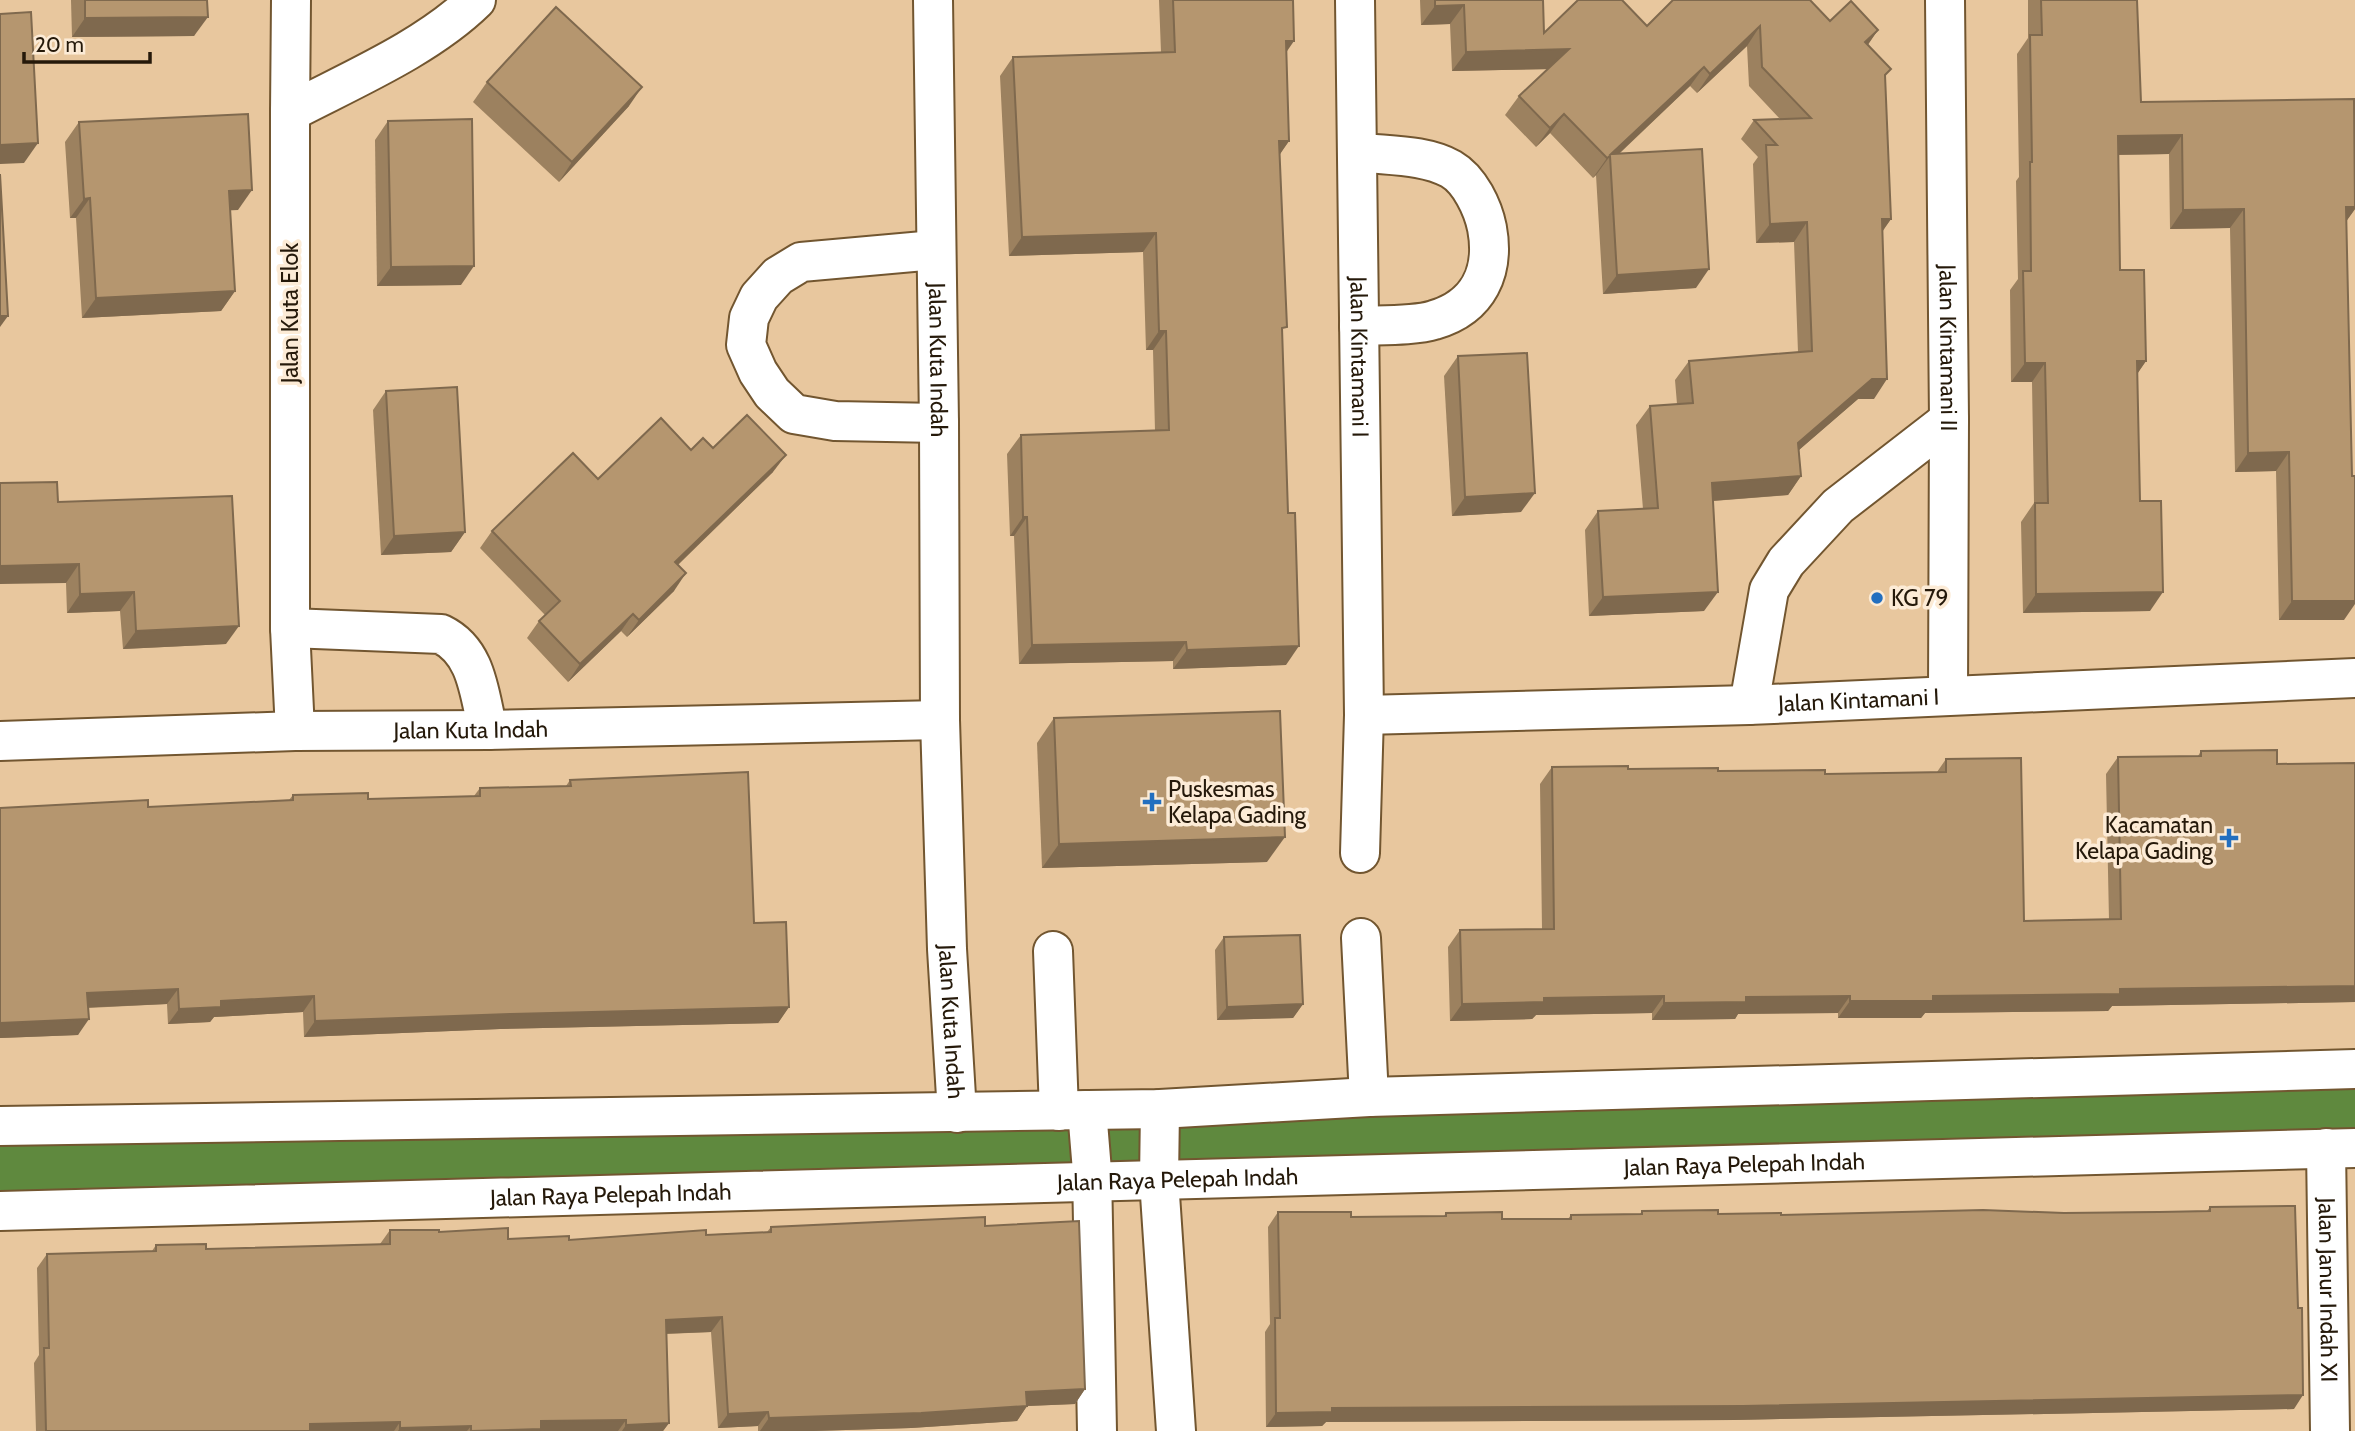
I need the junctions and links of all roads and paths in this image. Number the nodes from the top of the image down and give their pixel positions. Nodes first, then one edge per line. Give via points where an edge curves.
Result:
1 (291, 0) edge
2 (476, 0) edge
3 (933, 0) edge
4 (1355, 0) edge
5 (1945, 0) edge
6 (290, 112) junction
7 (1357, 152) junction
8 (935, 250) junction
9 (1359, 326) junction
10 (1949, 420) junction
11 (939, 423) junction
12 (290, 628) junction
13 (2355, 678) edge
14 (1948, 695) junction
15 (1749, 705) junction
16 (1364, 715) junction
17 (940, 720) junction
18 (488, 730) junction
19 (295, 731) junction
20 (0, 741) edge
21 (1360, 853) dead end
22 (1362, 938) dead end
23 (1053, 951) dead end
24 (2355, 1069) edge
25 (1369, 1097) junction
26 (969, 1113) junction
27 (1079, 1116) junction
28 (1160, 1116) junction
29 (0, 1126) edge
30 (2341, 1148) edge
31 (1159, 1173) junction
32 (1092, 1176) junction
33 (0, 1211) edge
34 (1097, 1431) edge
35 (1176, 1431) edge
36 (2330, 1431) edge

1 - 6 street, Jalan Kuta Elok
2 - 6 street via 422,41
3 - 8 street, Jalan Kuta Indah
4 - 7 street, Jalan Kintamani I
5 - 10 street, Jalan Kintamani II
6 - 12 street, Jalan Kuta Elok
7 - 9 street, Jalan Kintamani I
7 - 9 street via 1433,160 1455,171 1485,219 1490,247 1485,279 1473,297 1453,312 1433,321
8 - 11 street, Jalan Kuta Indah
8 - 11 street via 801,262 778,276 759,297 749,318 746,345 772,393 794,414 835,421
9 - 16 street, Jalan Kintamani I
10 - 14 street, Jalan Kintamani II
10 - 15 street via 1838,506 1786,562 1769,590
11 - 17 street, Jalan Kuta Indah
12 - 18 street via 441,634 455,640 472,665
12 - 19 street, Jalan Kuta Elok
13 - 14 street, Jalan Kintamani I
14 - 15 street, Jalan Kintamani I
15 - 16 street, Jalan Kintamani I
16 - 21 street, Jalan Kintamani I
17 - 18 street, Jalan Kuta Indah
17 - 26 street, Jalan Kuta Indah via 947,949
18 - 19 street, Jalan Kuta Indah
19 - 20 street, Jalan Kuta Indah
22 - 25 street
23 - 27 street
24 - 25 street
25 - 28 street
26 - 27 street
26 - 29 street
27 - 28 street
27 - 32 street
28 - 31 street
30 - 31 street, Jalan Raya Pelepah Indah
30 - 36 street, Jalan Janur Indah XI
31 - 32 street, Jalan Raya Pelepah Indah
31 - 35 street
32 - 33 street, Jalan Raya Pelepah Indah
32 - 34 street

